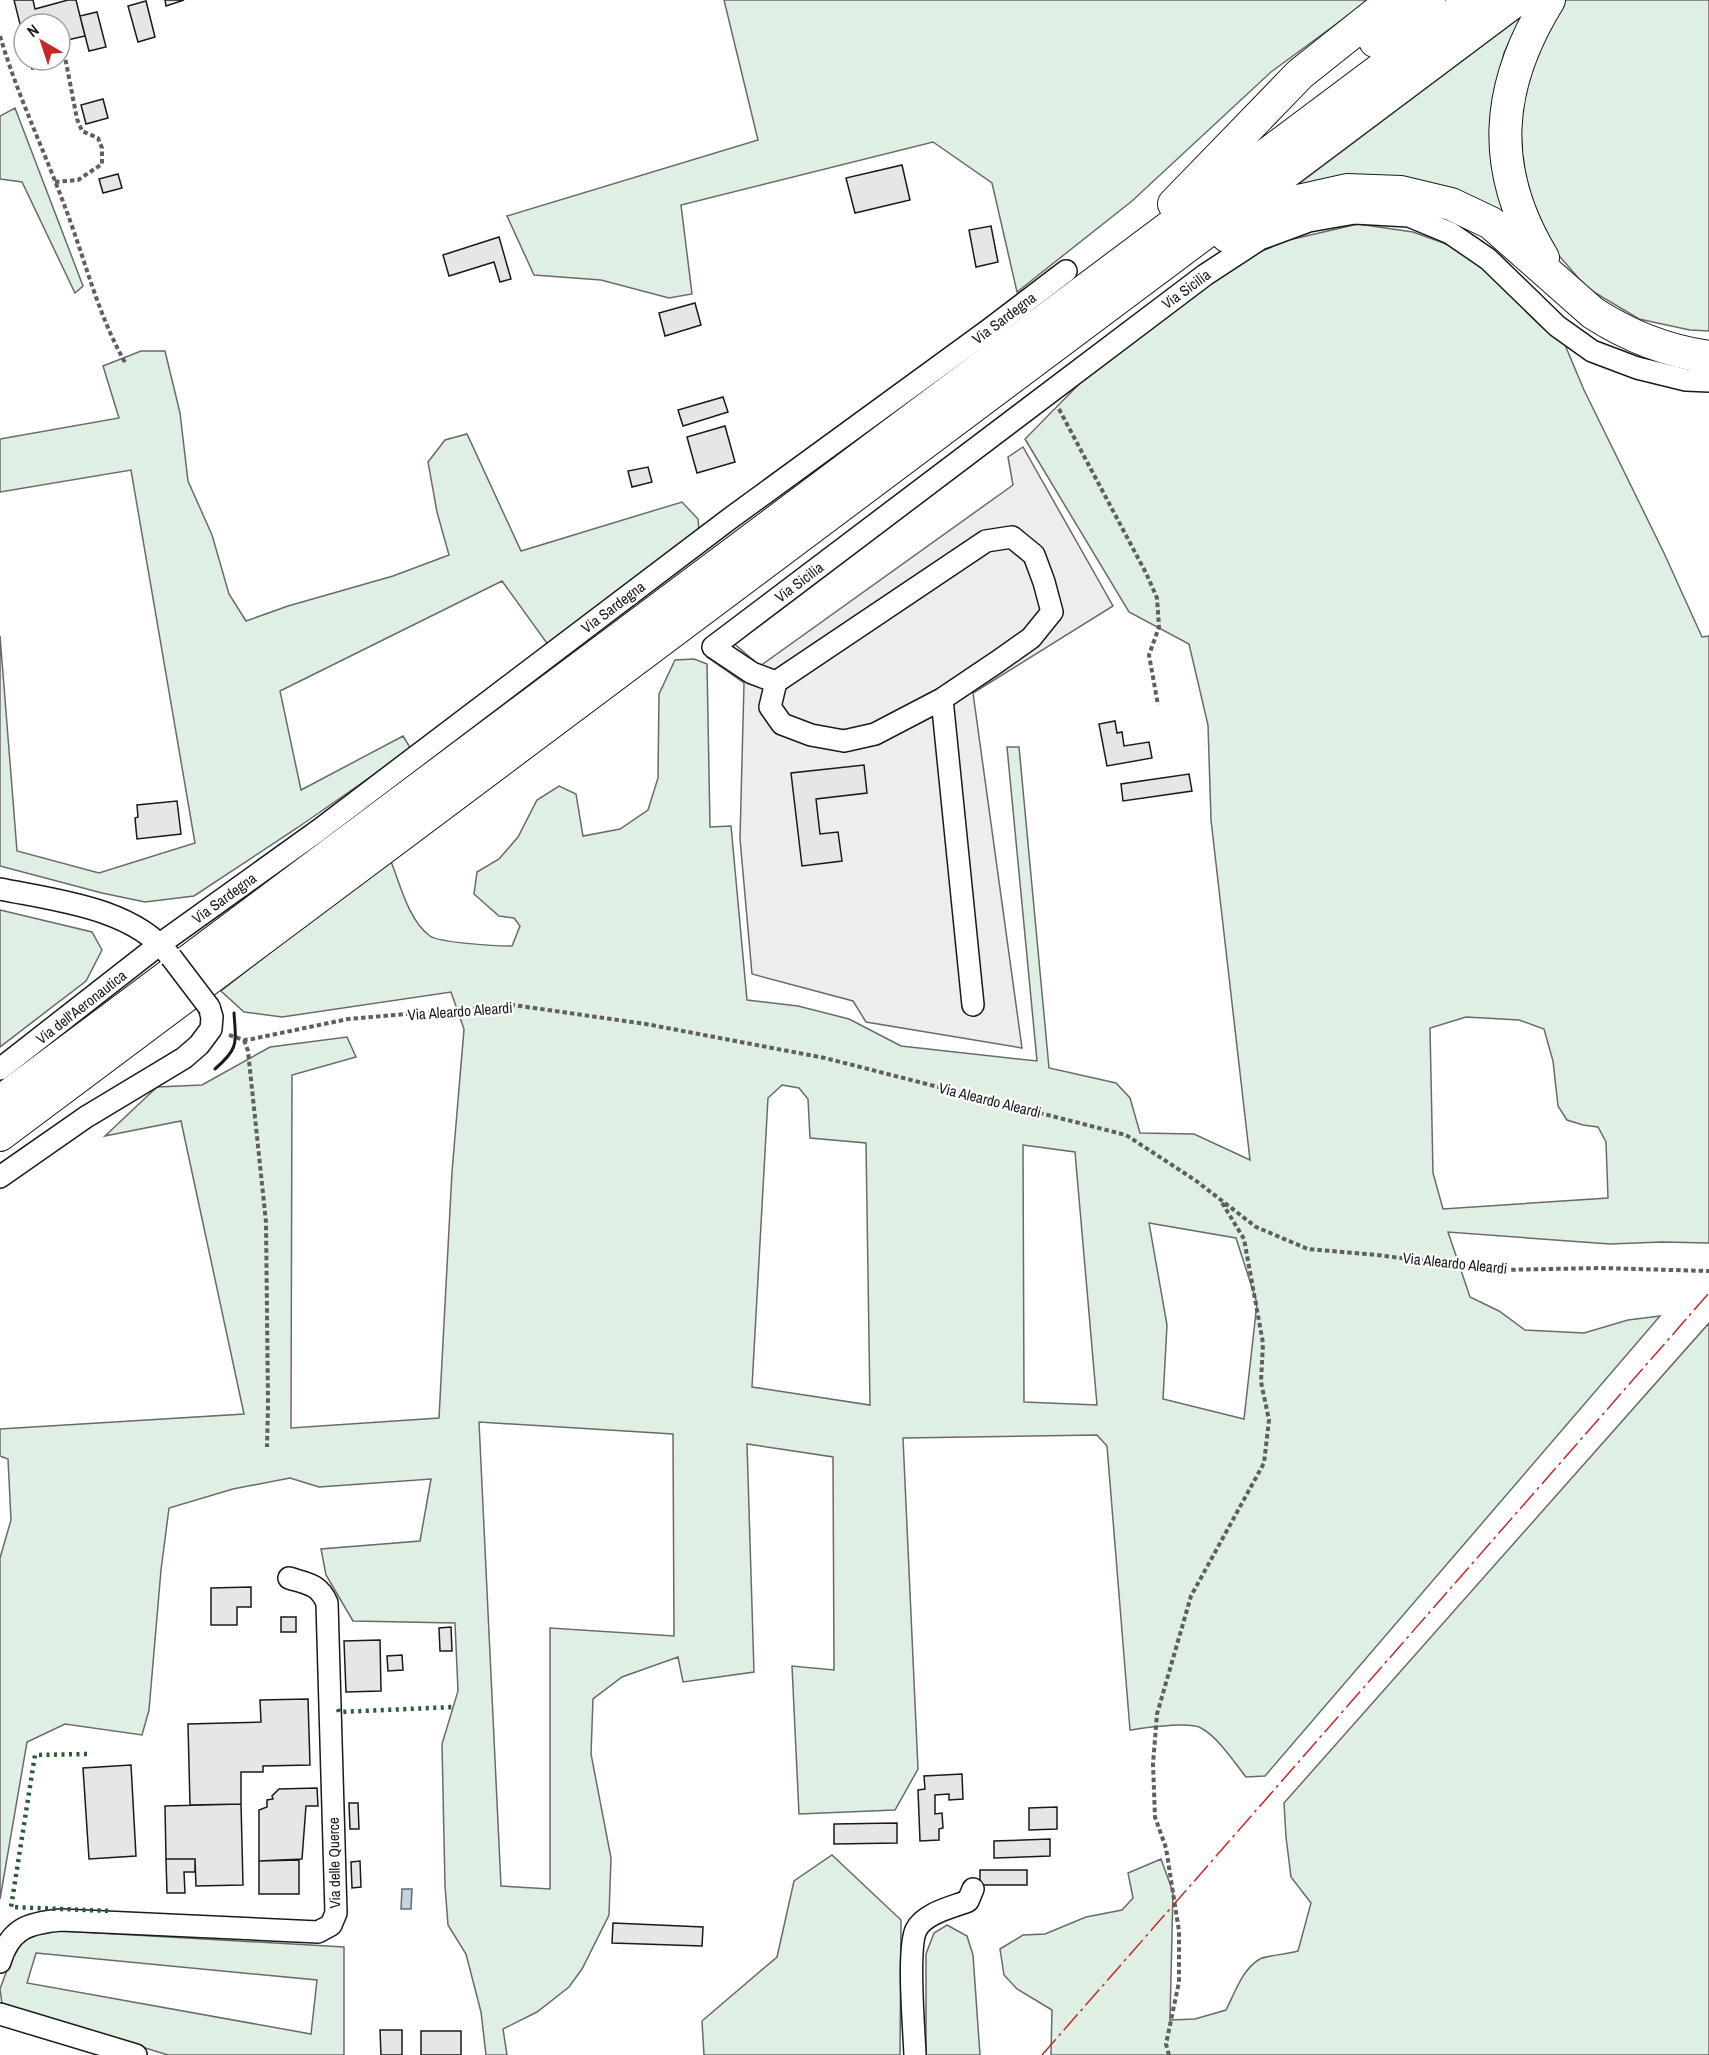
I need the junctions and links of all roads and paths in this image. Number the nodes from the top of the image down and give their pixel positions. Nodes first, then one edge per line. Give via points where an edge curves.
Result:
1 (1393, 0) edge
2 (1429, 0) edge
3 (1473, 0) edge
4 (1516, 0) edge
5 (1549, 0) edge
6 (0, 36) edge
7 (68, 72) edge
8 (55, 182) junction
9 (1183, 194) junction
10 (1066, 271) dead end
11 (1122, 279) junction
12 (1561, 283) junction
13 (1709, 357) edge
14 (126, 364) dead end
15 (1709, 381) edge
16 (1050, 392) junction
17 (776, 682) junction
18 (942, 699) junction
19 (1158, 705) dead end
20 (0, 889) edge
21 (165, 951) junction
22 (973, 1005) dead end
23 (0, 1069) edge
24 (0, 1102) edge
25 (0, 1135) edge
26 (0, 1177) edge
27 (1219, 1198) junction
28 (1709, 1271) edge
29 (267, 1447) dead end
30 (289, 1578) dead end
31 (973, 1889) dead end
32 (0, 1962) edge
33 (0, 2014) edge
34 (136, 2055) edge
35 (915, 2055) edge
36 (1169, 2055) edge

1 - 9 highway via 1300,74
2 - 9 highway
3 - 11 highway
4 - 11 highway
5 - 12 highway via 1529,34 1511,84 1506,146 1509,178 1521,218
6 - 8 path
7 - 8 path via 76,119 82,130 98,138 102,164 78,180
8 - 14 path via 115,345
9 - 11 highway
10 - 21 street, Via Sardegna via 718,527
11 - 12 highway via 1293,202 1347,190 1401,192 1451,204 1491,223
11 - 24 highway
11 - 25 highway
12 - 13 highway via 1593,312 1631,336 1656,346
15 - 16 street, Via Sicilia via 1686,380 1637,368 1592,351 1557,326 1488,260 1450,233 1409,216 1354,213 1309,221 1260,239 1205,275
16 - 17 street, Via Sicilia via 713,647 752,673
16 - 19 path via 1158,598 1159,627 1149,655
17 - 18 street via 770,707 782,723 811,735 844,741 875,734
17 - 18 street via 986,540 1012,537 1034,555 1052,612 1030,638
18 - 22 street
20 - 21 street via 95,909 136,928
21 - 23 street, Via dell'Aeronautica
21 - 26 street, bridge via 209,1007 211,1029 200,1045
27 - 28 path, Via Aleardo Aleardi via 1256,1227 1308,1249 1497,1270
27 - 29 path, Via Aleardo Aleardi via 1126,1135 825,1058 646,1024 513,1005 348,1019 244,1040 266,1222
27 - 36 path via 1244,1239 1263,1343 1262,1382 1269,1420 1264,1463 1191,1596 1157,1714 1153,1764 1155,1817 1166,1848 1179,1931 1179,1982 1166,2044
30 - 32 street, Via delle Querce via 312,1585 322,1592 327,1604 336,1913 331,1925 318,1932 39,1922 14,1935
31 - 35 street via 968,1901 928,1917 916,1929 912,1950
33 - 34 street

